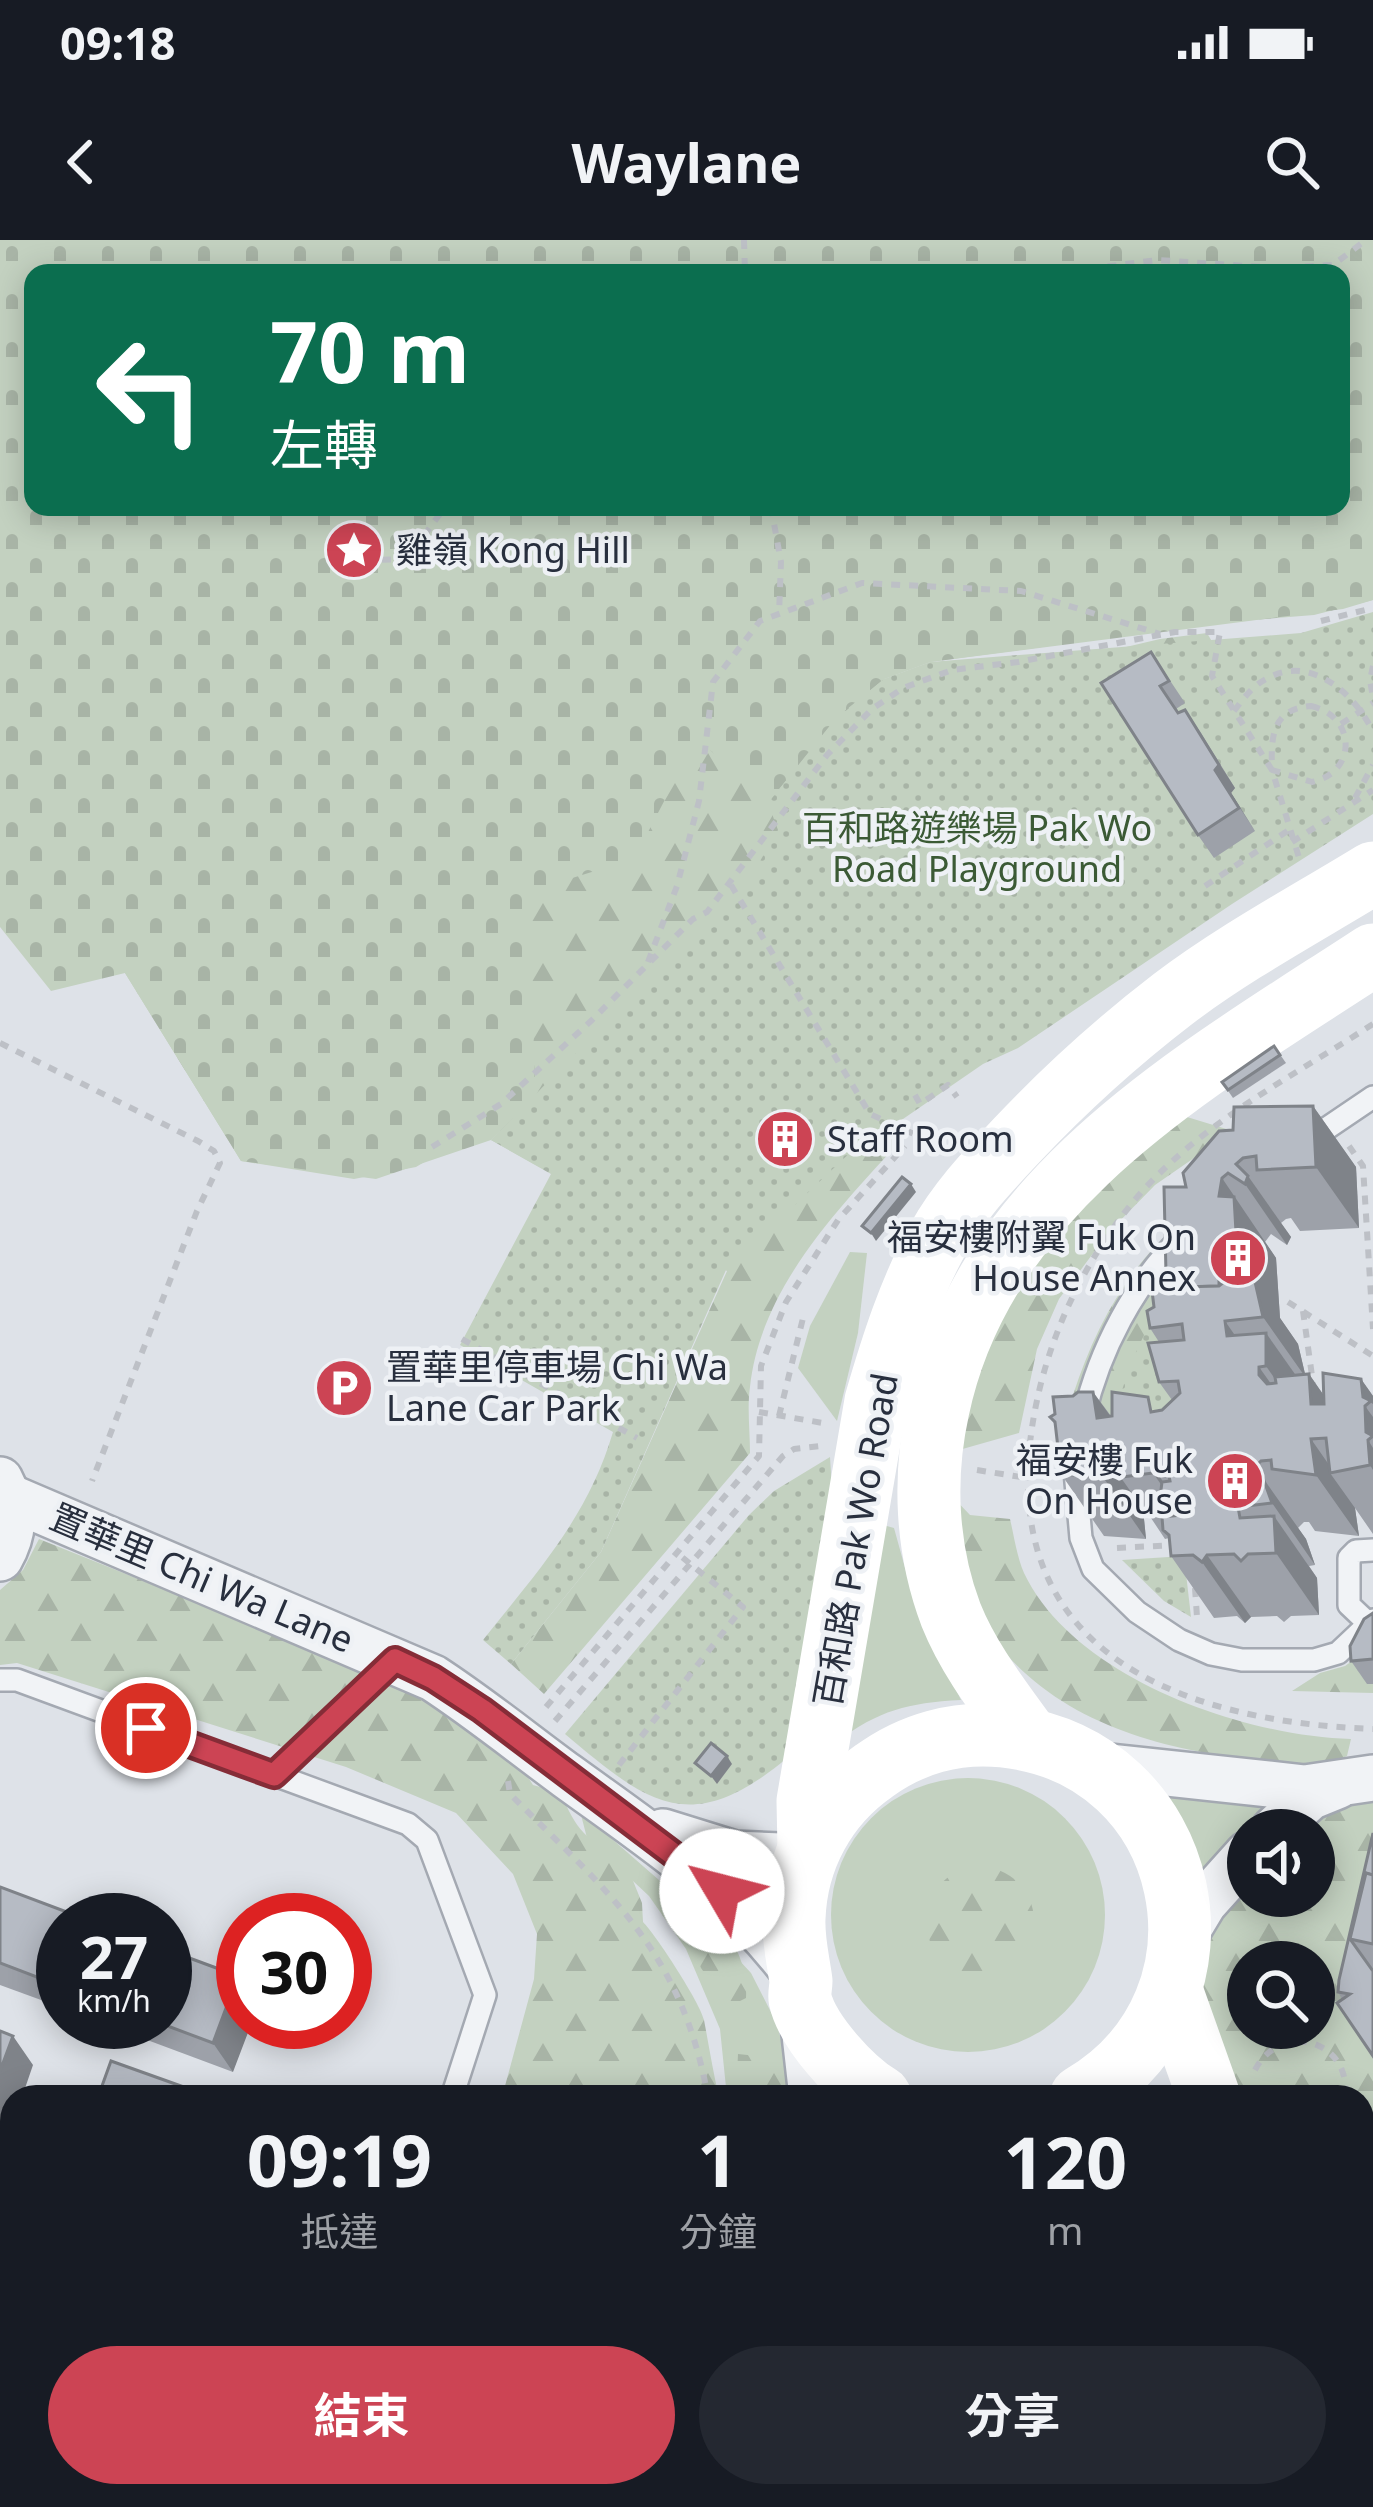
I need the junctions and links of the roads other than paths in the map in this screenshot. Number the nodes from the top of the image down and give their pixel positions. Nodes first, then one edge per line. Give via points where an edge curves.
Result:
1 (1373, 873) edge
2 (1373, 955) edge
3 (1373, 1097) edge
4 (1295, 1150) edge
5 (1196, 1224) edge
6 (5, 1488) edge
7 (1373, 1550) edge
8 (0, 1558) edge
9 (1371, 1621) edge
10 (395, 1660) junction
11 (0, 1680) edge
12 (1028, 1738) junction
13 (1092, 1765) junction
14 (274, 1775) junction
15 (1359, 1780) edge
16 (1297, 1809) edge
17 (632, 1822) junction
18 (807, 1853) junction
19 (1227, 1877) edge
20 (1176, 1966) junction
21 (800, 1990) junction
22 (456, 2085) edge
23 (812, 2085) edge
24 (867, 2085) edge
25 (1096, 2085) edge
26 (1228, 2085) edge

1 - 18 main road, 百和路 Pak Wo Road via 1233,958 1124,1039 986,1172 937,1240 876,1401 808,1801
2 - 12 main road, 百和路 Pak Wo Road via 1159,1098 1087,1160 1027,1225 953,1352 934,1428 933,1543 965,1645
3 - 4 lane
5 - 9 lane via 1135,1294 1089,1394 1075,1476 1093,1569 1178,1640 1226,1657 1327,1658
6 - 8 street, 置華里 Chi Wa Lane via 13,1519
6 - 10 street, 置華里 Chi Wa Lane
7 - 9 lane via 1349,1558 1349,1605
10 - 14 lane
10 - 17 street, 置華里 Chi Wa Lane via 542,1734
11 - 14 lane
12 - 13 main road, 百和路 Pak Wo Road
12 - 18 main road, 百和路 Pak Wo Road via 936,1739 894,1756 829,1813
13 - 15 street via 1305,1789
13 - 20 main road, 百和路 Pak Wo Road via 1131,1798 1160,1841 1177,1891
14 - 22 lane via 408,1823 427,1840 485,1995
15 - 16 street
17 - 18 street, 置華里 Chi Wa Lane via 734,1854
17 - 21 street, 置華里 Chi Wa Lane via 772,1941
18 - 21 main road, 百和路 Pak Wo Road via 795,1897
19 - 20 street via 1204,1903
20 - 25 main road via 1132,2057
20 - 26 main road, 百和路 Pak Wo Road
21 - 23 street
21 - 24 main road, 百和路 Pak Wo Road via 829,2051

